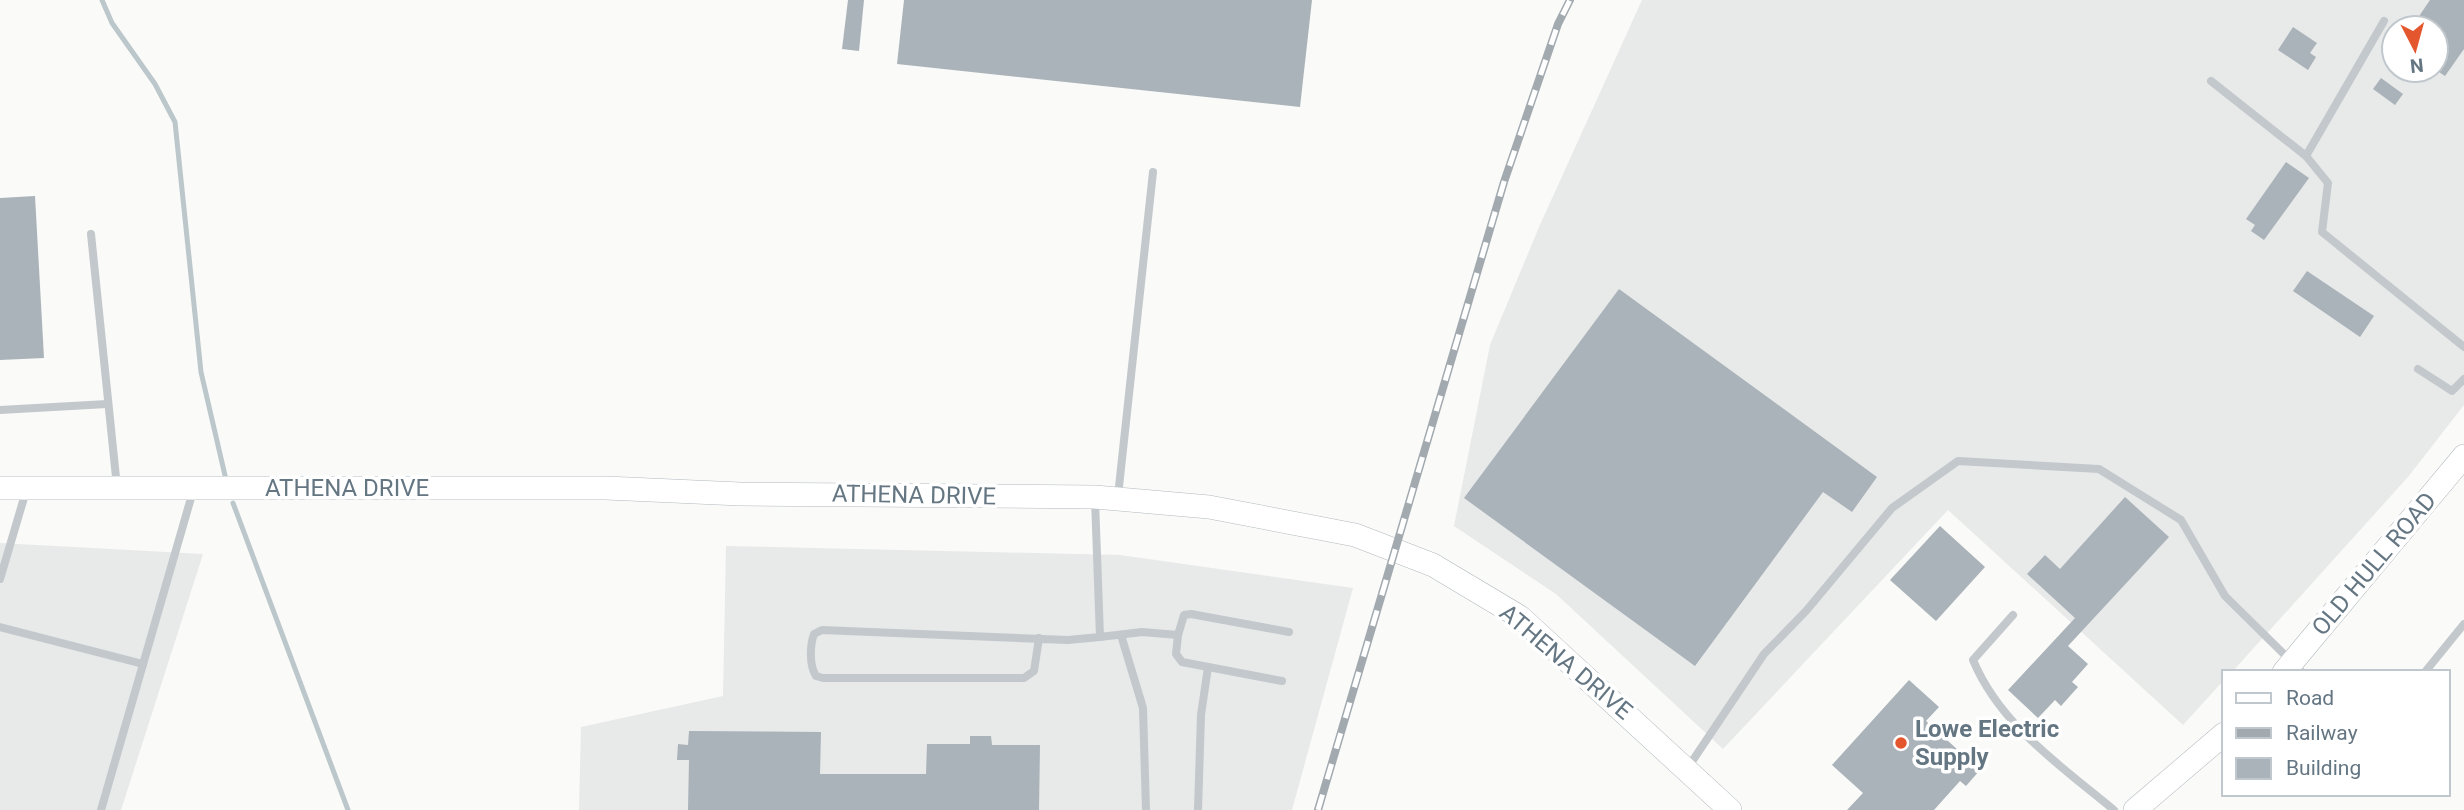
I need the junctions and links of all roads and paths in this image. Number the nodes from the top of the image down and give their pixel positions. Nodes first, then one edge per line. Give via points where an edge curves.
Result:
1 (2380, 28) edge
2 (2211, 81) dead end
3 (2306, 156) junction
4 (1153, 172) dead end
5 (91, 234) dead end
6 (2464, 347) edge
7 (2418, 369) dead end
8 (2464, 379) edge
9 (107, 404) junction
10 (0, 410) edge
11 (2464, 456) edge
12 (117, 487) junction
13 (0, 488) edge
14 (27, 488) junction
15 (194, 488) junction
16 (1106, 498) junction
17 (0, 579) edge
18 (2013, 615) dead end
19 (2464, 624) edge
20 (0, 626) edge
21 (1289, 632) dead end
22 (1121, 635) junction
23 (1178, 635) junction
24 (1100, 637) junction
25 (1039, 638) junction
26 (144, 664) junction
27 (1208, 667) junction
28 (2293, 669) edge
29 (2428, 670) edge
30 (1282, 681) dead end
31 (2222, 736) edge
32 (1687, 769) junction
33 (102, 810) edge
34 (1146, 810) edge
35 (1198, 810) edge
36 (1730, 810) edge
37 (2114, 810) edge
38 (2135, 810) edge

1 - 3 lane
2 - 3 lane
3 - 6 lane via 2329,183 2322,232
4 - 16 lane
5 - 9 lane
7 - 8 lane via 2452,391
9 - 10 lane
9 - 12 lane
11 - 28 street, OLD HULL ROAD
12 - 14 street, ATHENA DRIVE
12 - 15 street, ATHENA DRIVE
13 - 14 street, ATHENA DRIVE
14 - 17 lane
15 - 16 street, ATHENA DRIVE via 606,488
15 - 26 lane
16 - 24 lane
16 - 32 street, ATHENA DRIVE via 1209,507 1356,535 1433,565 1520,617
18 - 37 lane via 1973,660 1984,687 2017,728
19 - 29 lane
20 - 26 lane
21 - 23 lane via 1191,614 1184,615
22 - 23 lane
22 - 24 lane
22 - 34 lane via 1143,708
23 - 27 lane via 1177,659
24 - 25 lane
25 - 25 lane via 822,631 812,639 812,669 823,678 1024,678 1034,671
26 - 33 lane
27 - 30 lane
27 - 35 lane via 1201,715
28 - 32 lane via 2225,596 2181,520 2099,468 1958,461 1892,508 1765,654
31 - 38 street
32 - 36 street, ATHENA DRIVE

